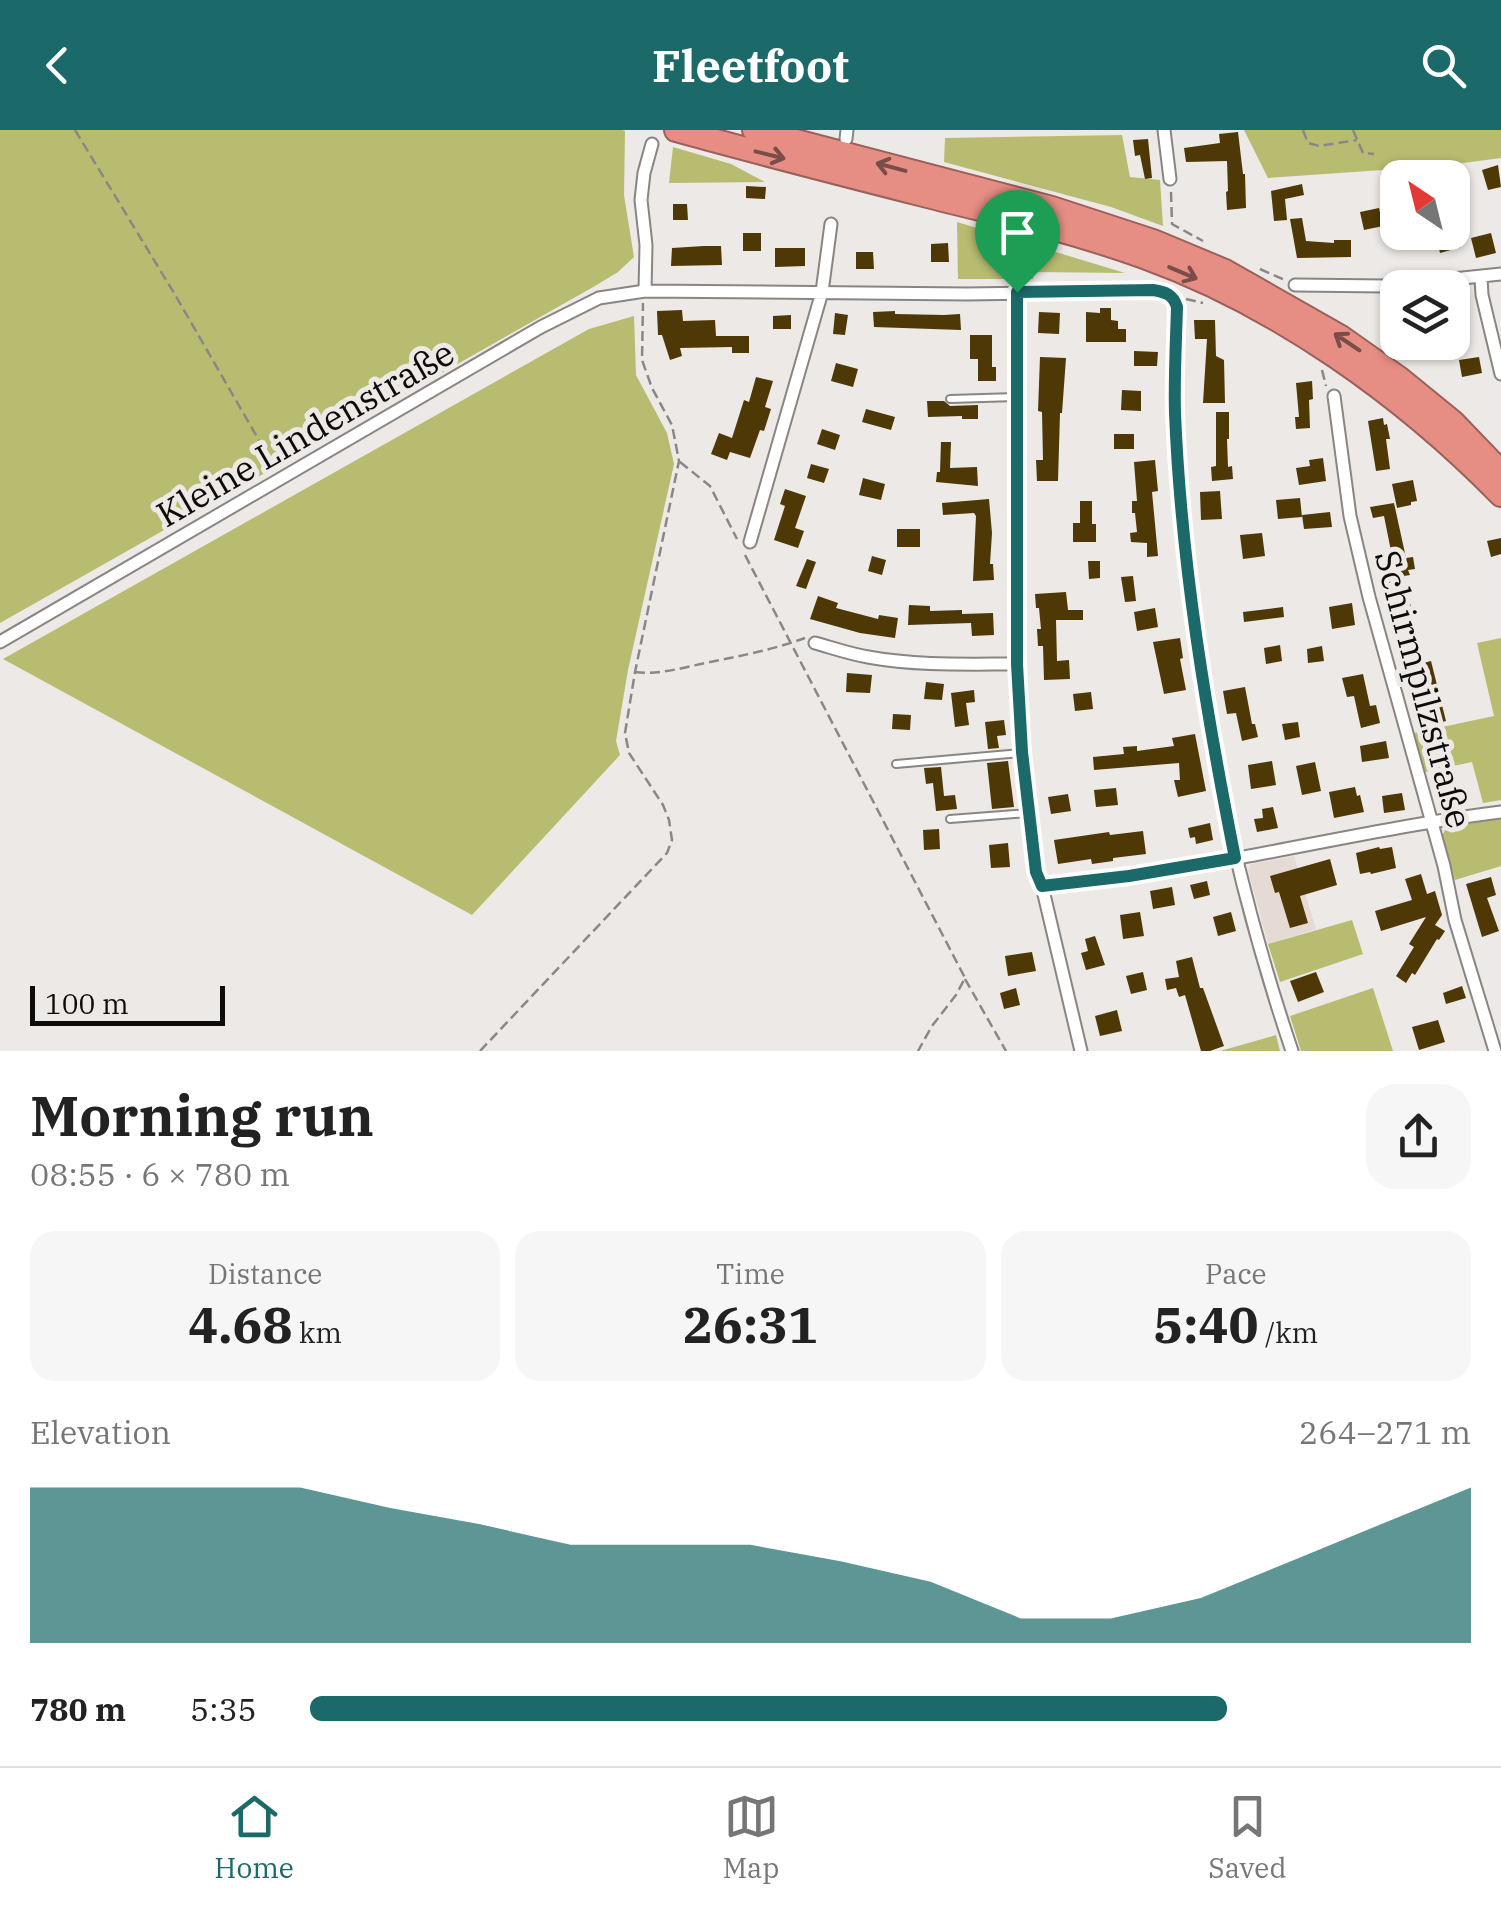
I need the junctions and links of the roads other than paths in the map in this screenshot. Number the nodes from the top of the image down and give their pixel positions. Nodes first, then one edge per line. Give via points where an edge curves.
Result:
1 (676, 130) edge
2 (754, 130) edge
3 (1164, 130) edge
4 (652, 144) dead end
5 (1170, 179) road end
6 (831, 224) dead end
7 (1501, 274) edge
8 (1481, 278) junction
9 (1295, 285) road end
10 (645, 291) junction
11 (822, 292) junction
12 (1017, 292) junction
13 (1501, 374) edge
14 (1017, 396) junction
15 (1334, 396) road end
16 (950, 399) dead end
17 (1501, 472) edge
18 (1501, 495) edge
19 (744, 540) road end
20 (0, 642) edge
21 (815, 643) dead end
22 (1017, 664) junction
23 (1022, 752) junction
24 (896, 764) dead end
25 (1501, 812) edge
26 (1029, 813) junction
27 (950, 819) dead end
28 (1430, 820) junction
29 (1235, 858) junction
30 (1042, 886) junction
31 (1081, 1051) edge
32 (1292, 1051) edge
33 (1494, 1051) edge

1 -> 18 highway via 1047,226 1210,285 1363,375
17 -> 2 highway via 1399,378 1225,271 1052,208
3 - 5 street
4 - 10 street via 641,200
6 - 11 street
7 - 8 street
8 - 9 street
8 - 13 street
10 - 11 street, Kleine Lindenstraße
10 - 20 street, Kleine Lindenstraße via 598,298 541,327
11 - 12 street, Kleine Lindenstraße
11 - 19 street
12 - 14 street
12 - 29 street, Kleine Lindenstraße via 1153,290 1176,303 1175,412 1187,574
14 - 16 lane
14 - 22 street
15 - 28 street, Schirmpilzstraße via 1350,516
21 - 22 street via 894,660
22 - 23 street
23 - 24 lane
23 - 26 street
25 - 28 street
26 - 27 lane
26 - 30 street
28 - 29 street
28 - 33 street, Schirmpilzstraße
29 - 30 street
29 - 32 street
30 - 31 street

